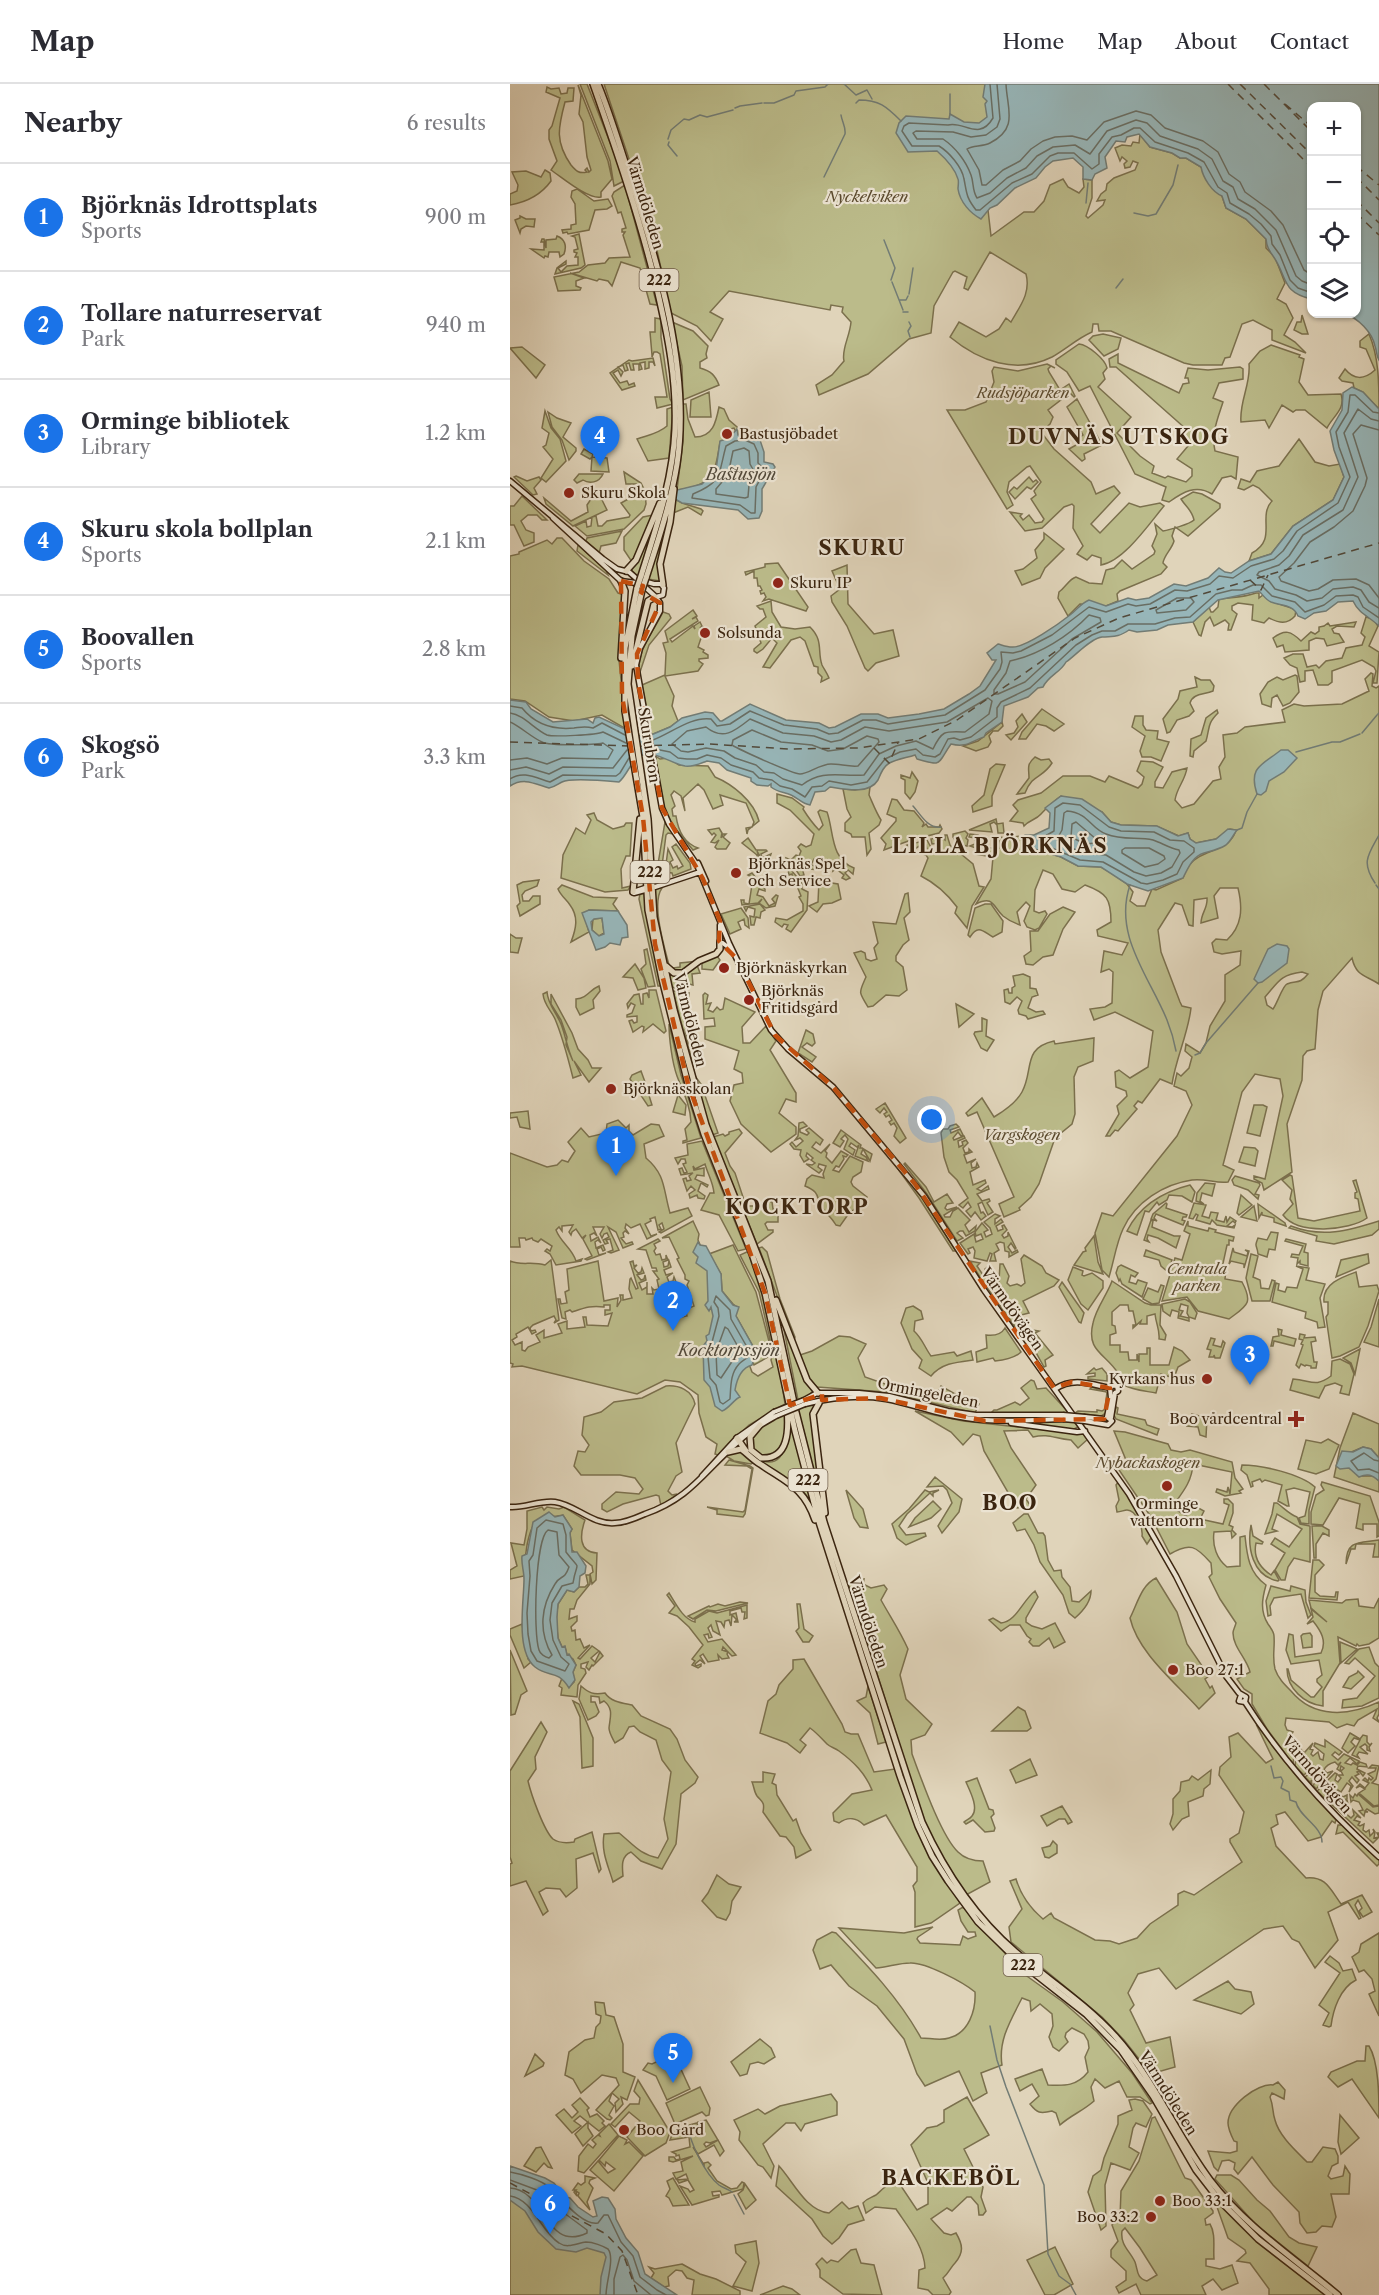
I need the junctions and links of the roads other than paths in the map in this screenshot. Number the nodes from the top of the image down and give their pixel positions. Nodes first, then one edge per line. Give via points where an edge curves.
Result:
1 (591, 84) edge
2 (599, 84) edge
3 (674, 466) junction
4 (510, 481) edge
5 (663, 514) junction
6 (553, 518) junction
7 (625, 571) junction
8 (621, 580) junction
9 (654, 584) junction
10 (663, 585) junction
11 (654, 595) junction
12 (662, 595) junction
13 (661, 609) junction
14 (626, 685) junction
15 (629, 722) junction
16 (643, 811) junction
17 (701, 871) junction
18 (655, 886) dead end
19 (645, 889) dead end
20 (634, 892) joint
21 (720, 921) junction
22 (657, 933) junction
23 (727, 936) junction
24 (720, 939) junction
25 (737, 959) junction
26 (768, 1281) junction
27 (783, 1374) junction
28 (1062, 1384) junction
29 (1055, 1389) junction
30 (818, 1393) junction
31 (820, 1401) junction
32 (804, 1402) junction
33 (1067, 1406) junction
34 (775, 1414) junction
35 (976, 1418) junction
36 (991, 1420) junction
37 (760, 1425) junction
38 (1083, 1429) junction
39 (738, 1440) junction
40 (728, 1452) junction
41 (752, 1455) junction
42 (692, 1488) junction
43 (510, 1507) edge
44 (828, 1546) junction
45 (1379, 1857) edge
46 (1330, 2295) edge
47 (1338, 2295) edge

1 - 3 highway, Värmdöleden / 222 via 641,228 667,336 675,405
2 - 3 highway, Värmdöleden / 222 via 640,206 673,339 680,402
3 - 5 highway
3 - 5 highway, Värmdöleden / 222
4 - 6 main road
5 - 7 highway
5 - 10 highway
5 - 14 highway, Värmdöleden / 222, bridge via 635,606
6 - 7 main road via 603,560
6 - 8 main road
7 - 8 main road via 620,573
7 - 9 main road
8 - 11 main road via 636,583
8 - 14 highway via 625,594
9 - 10 main road
9 - 11 main road
10 - 12 main road
11 - 12 main road
11 - 13 main road
11 - 14 highway via 648,601
12 - 13 main road
13 - 17 main road, Värmdövägen via 638,654 638,682 662,808
14 - 15 highway, Skurubron / 222
15 - 16 highway, Skurubron / 222
15 - 16 highway, Skurubron / 222
16 - 20 highway
16 - 22 highway, Värmdöleden / 222
16 - 27 highway, Värmdöleden / 222 via 650,920 679,1050 704,1134 761,1279
17 - 18 main road
17 - 21 main road, Värmdövägen
19 - 20 main road
21 - 23 main road, Värmdövägen
21 - 24 main road, Värmdövägen
22 - 24 highway via 667,966 676,974 717,953
22 - 26 highway, Värmdöleden / 222 via 703,1117
23 - 24 main road
23 - 25 main road, Värmdövägen
24 - 25 main road, Värmdövägen
25 - 29 main road, Värmdövägen via 775,1035 833,1087 915,1184
26 - 30 highway via 807,1380
26 - 44 highway, Värmdöleden / 222
27 - 41 highway via 788,1413 784,1446 778,1455 768,1459
27 - 44 highway, Värmdöleden / 222
28 - 29 main road
28 - 33 main road via 1059,1391
28 - 36 main road, Ormingeleden, bridge via 1075,1382 1112,1391 1107,1419
29 - 33 main road, Värmdövägen
30 - 31 main road
30 - 32 main road, Ormingeleden
30 - 35 main road, Ormingeleden via 882,1394
31 - 32 main road, Ormingeleden
31 - 35 main road, Ormingeleden via 880,1398
31 - 44 highway via 813,1414
32 - 34 main road, Ormingeleden, bridge
33 - 38 main road, Värmdövägen
34 - 37 main road, Ormingeleden
34 - 39 main road, Ormingeleden
35 - 36 main road, Ormingeleden
35 - 36 main road, Ormingeleden
36 - 38 main road via 1077,1432
37 - 39 main road, Ormingeleden
37 - 41 highway via 750,1437
38 - 45 main road, Värmdövägen via 1145,1519 1227,1676 1246,1696 1245,1702 1296,1773
39 - 40 main road
39 - 41 highway
39 - 42 main road
40 - 41 highway via 739,1449
40 - 42 main road
41 - 44 highway via 799,1491
42 - 43 main road via 663,1508 614,1523 598,1521 556,1502
44 - 46 highway, Värmdöleden / 222 via 918,1826 959,1897 1016,1959 1086,2014 1121,2050 1220,2201
44 - 47 highway, Värmdöleden / 222 via 912,1796 944,1866 997,1935 1073,1996 1119,2040 1152,2084 1203,2171 1230,2204

